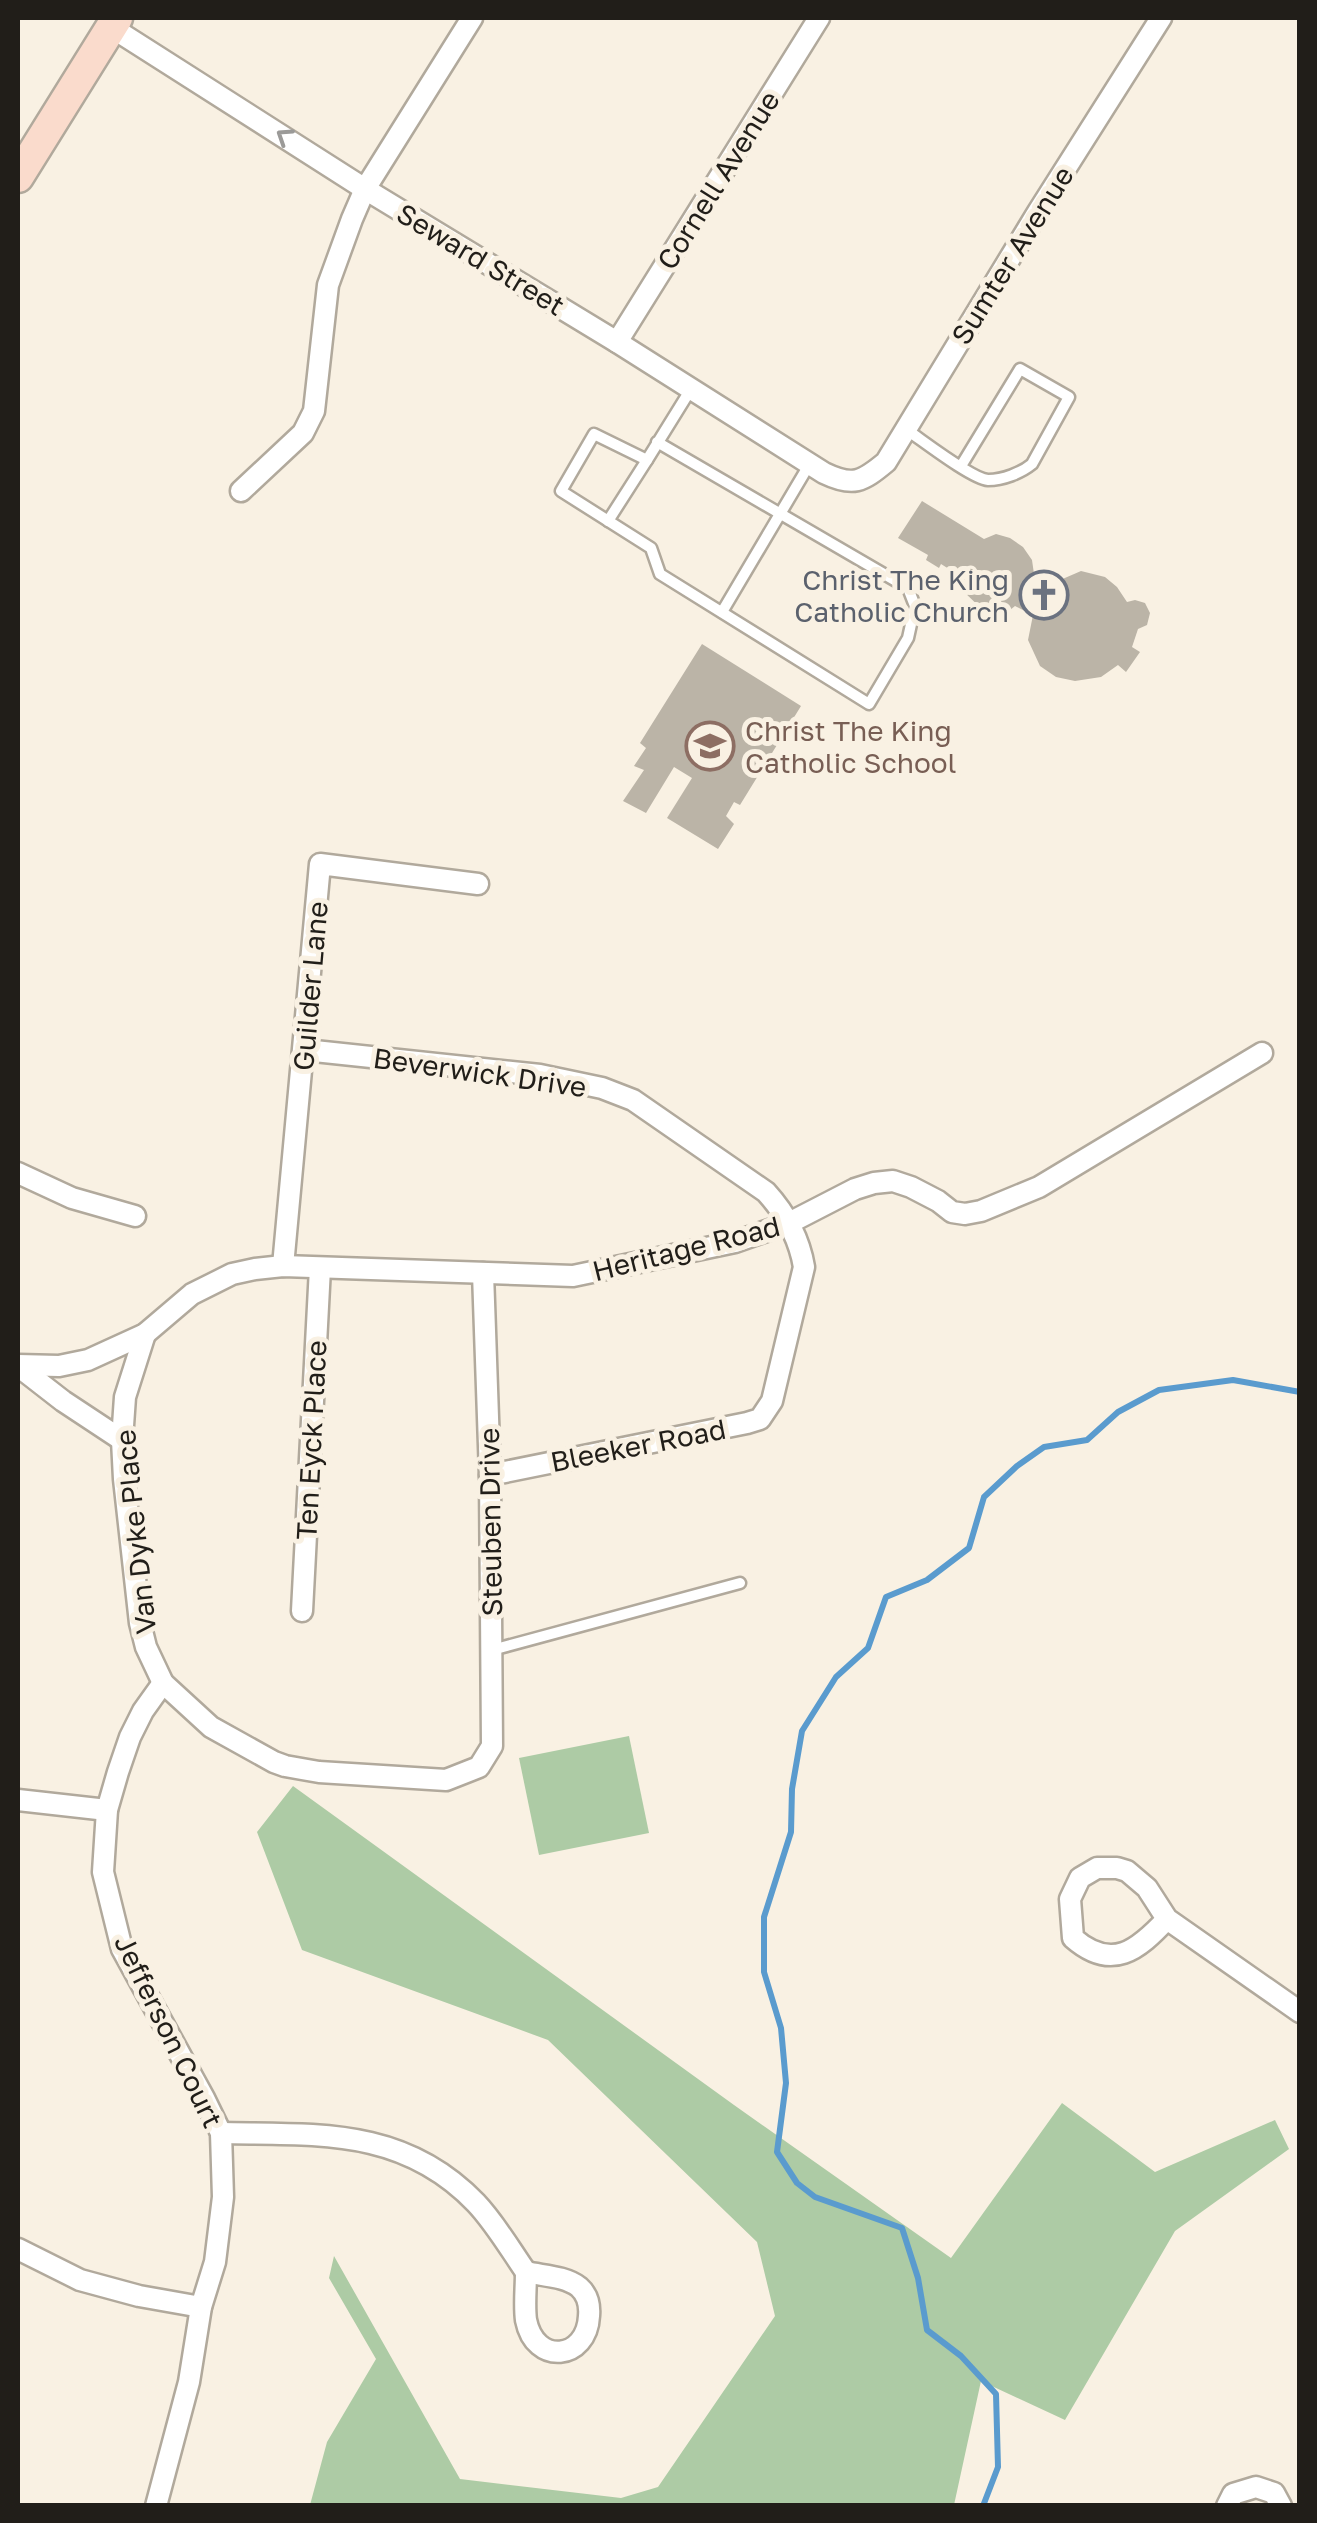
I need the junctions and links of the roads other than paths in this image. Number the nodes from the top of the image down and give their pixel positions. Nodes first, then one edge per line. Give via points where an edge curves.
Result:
1 (472, 18) edge
2 (818, 18) edge
3 (1161, 18) edge
4 (110, 22) edge
5 (18, 177) edge
6 (366, 189) junction
7 (618, 342) junction
8 (690, 389) junction
9 (906, 429) junction
10 (658, 442) junction
11 (646, 460) junction
12 (810, 464) junction
13 (961, 466) junction
14 (854, 482) joint
15 (241, 491) dead end
16 (780, 514) junction
17 (608, 521) junction
18 (722, 612) junction
19 (478, 884) dead end
20 (305, 1050) junction
21 (1262, 1053) dead end
22 (18, 1174) edge
23 (136, 1216) dead end
24 (789, 1223) junction
25 (284, 1266) junction
26 (320, 1268) junction
27 (483, 1273) junction
28 (145, 1334) junction
29 (122, 1440) junction
30 (490, 1475) junction
31 (740, 1582) dead end
32 (302, 1612) dead end
33 (492, 1650) junction
34 (163, 1683) junction
35 (478, 1767) joint
36 (18, 1800) edge
37 (106, 1810) junction
38 (1167, 1919) junction
39 (1300, 2012) edge
40 (221, 2133) junction
41 (18, 2249) edge
42 (526, 2272) dead end
43 (201, 2307) junction
44 (156, 2506) edge
45 (1227, 2506) edge
46 (1282, 2506) edge

1 - 6 street
2 - 7 street, Cornell Avenue
3 - 9 street, Sumter Avenue
4 - 5 main road
6 -> 4 street, Seward Street
6 - 7 street, Seward Street
6 - 15 street via 328,285 314,411 303,433
7 - 8 street, Seward Street
8 - 10 lane
8 - 12 street, Seward Street
9 - 13 lane
9 - 14 street, Sumter Avenue via 886,462
10 - 11 lane
10 - 16 lane
11 - 17 lane
11 - 17 lane via 594,434 561,491
12 - 14 street, Seward Street
12 - 16 lane
13 - 13 lane via 983,480 1022,472 1069,397 1020,368
16 - 18 lane
16 - 18 lane via 908,588 915,606 908,638 868,704
17 - 18 lane via 651,548 660,574
19 - 20 street, Guilder Lane via 320,864
20 - 24 street, Beverwick Drive via 540,1075 602,1088 633,1100 766,1192
20 - 25 street, Guilder Lane
21 - 24 street, Heritage Road via 1010,1200 952,1212 893,1181 855,1189
22 - 23 street
24 - 27 street, Heritage Road via 735,1242 573,1276
24 - 30 street, Bleeker Road via 804,1267 772,1401 760,1419
25 - 26 street, Heritage Road
25 - 28 street, Heritage Road via 232,1274 192,1294
26 - 27 street, Heritage Road
26 - 32 street, Ten Eyck Place
27 - 30 street, Steuben Drive
28 - 29 street, Van Dyke Place via 124,1398
28 - 29 street, Heritage Road via 88,1360 18,1366
29 - 34 street, Van Dyke Place via 140,1623
30 - 33 street, Steuben Drive
31 - 33 lane
33 - 35 street, Steuben Drive via 492,1746
34 - 35 street, Van Dyke Place via 211,1727 285,1766 446,1780
34 - 37 street, Jefferson Court via 130,1738
36 - 37 street
37 - 40 street, Jefferson Court via 103,1872 122,1949
38 - 38 street via 1147,1888 1117,1868 1097,1868 1080,1878 1070,1899 1073,1938 1097,1954 1142,1946
38 - 39 street
40 - 42 street via 344,2136 396,2149 476,2203
40 - 43 street, Jefferson Court via 219,2230
41 - 43 street via 80,2280
43 - 44 street, Jefferson Court
45 - 46 street via 1233,2494 1256,2487 1274,2492

